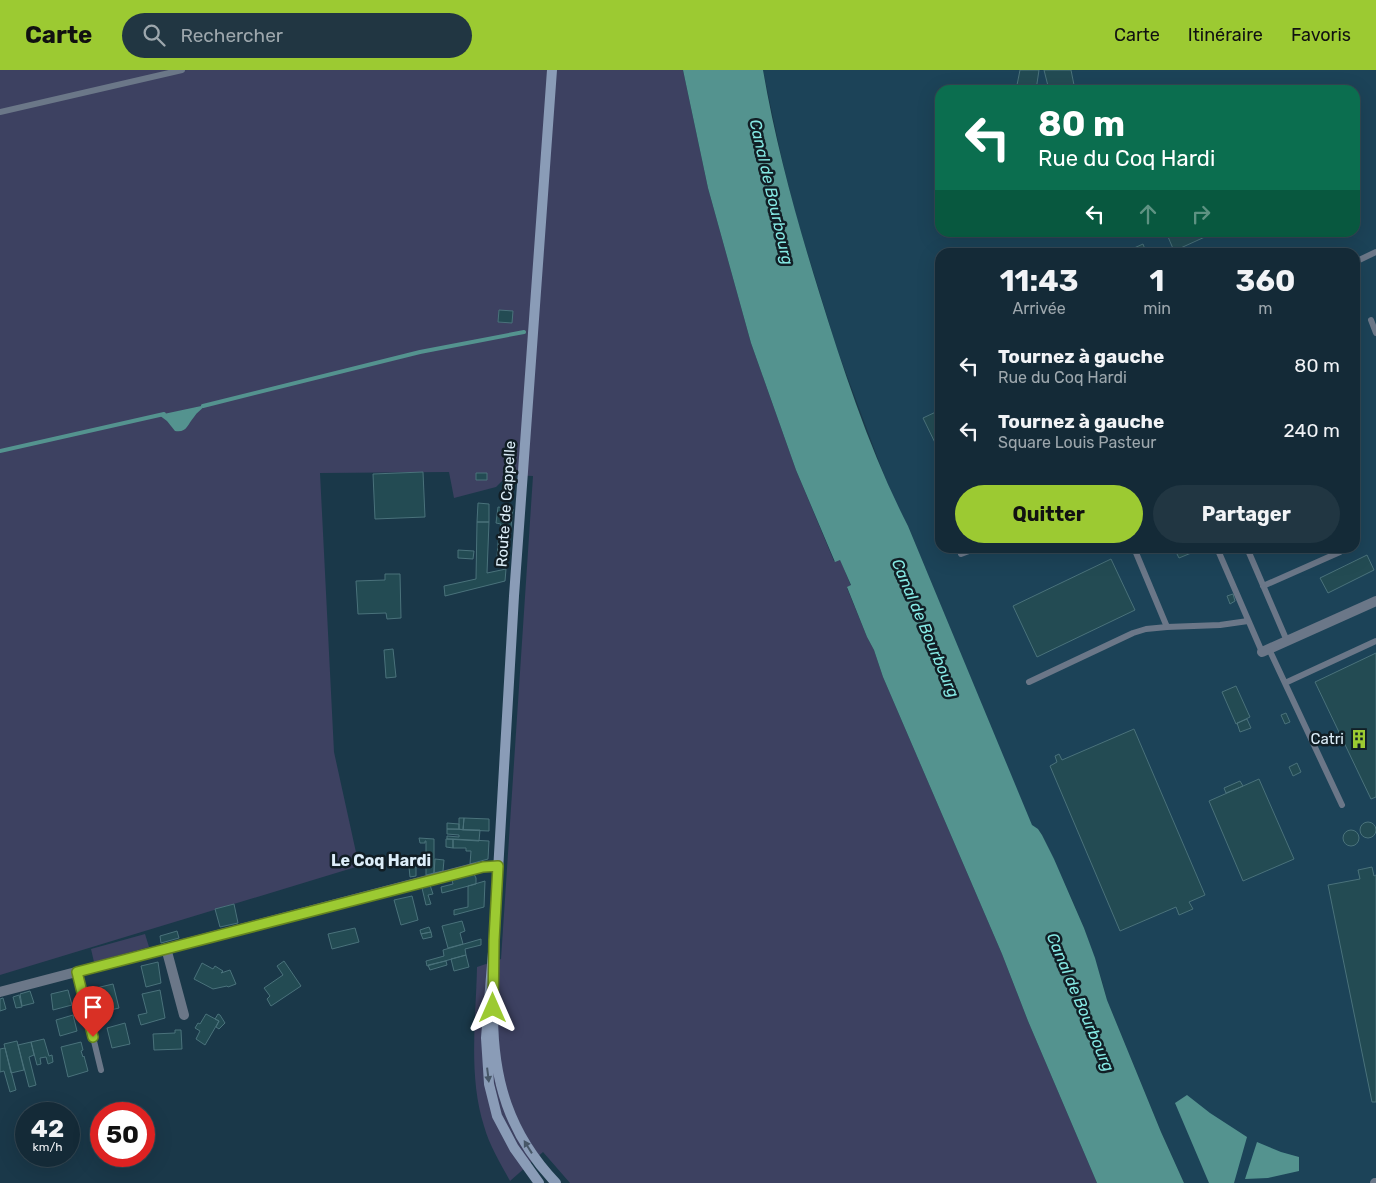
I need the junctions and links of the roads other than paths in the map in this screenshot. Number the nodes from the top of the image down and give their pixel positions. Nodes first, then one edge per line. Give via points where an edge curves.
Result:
1 (182, 70) edge
2 (552, 70) edge
3 (0, 112) edge
4 (1376, 252) edge
5 (1360, 260) edge
6 (1370, 320) dead end
7 (1376, 333) edge
8 (1136, 553) edge
9 (1219, 553) edge
10 (1249, 553) edge
11 (1338, 553) edge
12 (1263, 586) junction
13 (1376, 601) edge
14 (1248, 621) junction
15 (1167, 627) junction
16 (1287, 641) junction
17 (1376, 641) edge
18 (1265, 650) junction
19 (1029, 682) dead end
20 (1285, 683) junction
21 (1342, 805) dead end
22 (498, 866) junction
23 (494, 940) junction
24 (166, 948) junction
25 (77, 972) junction
26 (0, 992) edge
27 (184, 1015) dead end
28 (101, 1070) dead end
29 (546, 1172) junction
30 (536, 1182) edge
31 (556, 1183) edge

1 - 3 lane
2 - 22 main road, Route de Cappelle
4 - 5 lane
6 - 7 lane
8 - 15 lane
9 - 14 lane
10 - 12 lane
11 - 12 lane
12 - 16 lane
13 - 16 street
14 - 15 lane
14 - 18 lane
15 - 19 lane via 1133,633
16 - 18 street
17 - 20 lane
18 - 20 lane
20 - 21 lane
22 - 23 main road, Route de Cappelle
22 - 24 street via 473,868
29 -> 23 main road, Route de Cappelle via 521,1135 498,1078 494,1049
23 -> 30 main road, Route de Cappelle via 486,1044 488,1076 494,1106 506,1135
24 - 25 street
24 - 27 street
25 - 26 street
25 - 28 lane
29 - 30 main road
29 - 31 main road, Route de Cappelle

